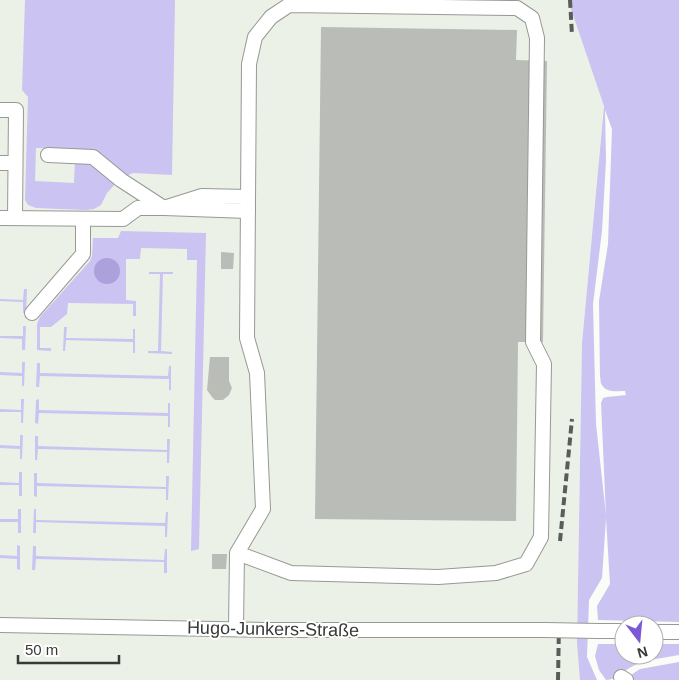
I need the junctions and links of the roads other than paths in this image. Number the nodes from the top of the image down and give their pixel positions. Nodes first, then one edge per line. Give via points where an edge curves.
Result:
1 (0, 110) edge
2 (48, 155) dead end
3 (0, 162) edge
4 (15, 163) junction
5 (248, 204) junction
6 (164, 208) junction
7 (0, 218) edge
8 (15, 218) junction
9 (84, 219) junction
10 (32, 312) dead end
11 (237, 553) junction
12 (0, 625) edge
13 (236, 629) junction
14 (614, 631) edge
15 (664, 632) edge
16 (679, 632) edge

1 - 4 street via 16,110
2 - 6 street via 93,157
3 - 4 street
4 - 8 street
5 - 6 street
5 - 11 street via 247,338 257,373 263,509
5 - 11 street via 249,64 255,37 271,17 289,5 517,8 532,18 538,38 533,342 544,364 541,537 526,564 496,573 438,577 291,573
6 - 9 street via 138,208 122,220
7 - 8 street
8 - 9 street
9 - 10 street via 83,254
11 - 13 street
12 - 13 street, Hugo-Junkers-Straße
13 - 14 street, Hugo-Junkers-Straße, bridge
15 - 16 street

